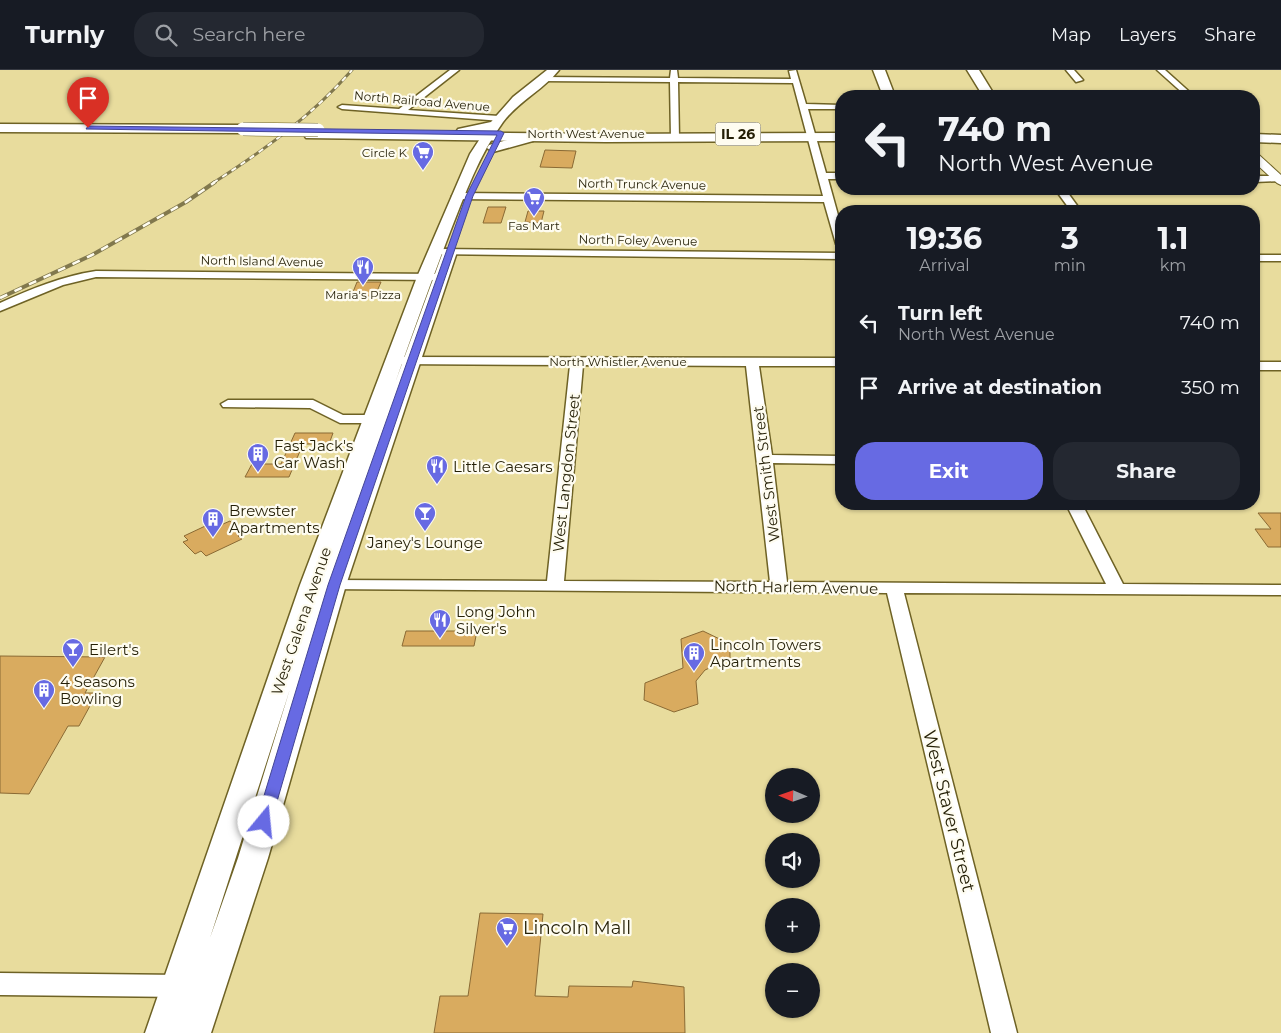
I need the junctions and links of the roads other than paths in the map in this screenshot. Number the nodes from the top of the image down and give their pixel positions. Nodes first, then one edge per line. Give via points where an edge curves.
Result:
1 (455, 70) edge
2 (674, 70) edge
3 (792, 70) edge
4 (879, 70) edge
5 (973, 70) edge
6 (1070, 70) edge
7 (1162, 70) edge
8 (551, 75) edge
9 (674, 80) junction
10 (795, 80) junction
11 (1079, 80) dead end
12 (886, 90) edge
13 (985, 90) edge
14 (1184, 90) edge
15 (802, 106) junction
16 (835, 106) edge
17 (342, 107) dead end
18 (401, 112) junction
19 (0, 128) edge
20 (239, 132) junction
21 (315, 132) junction
22 (0, 133) edge
23 (494, 134) junction
24 (810, 135) junction
25 (835, 135) edge
26 (675, 136) junction
27 (1260, 138) edge
28 (1281, 139) edge
29 (1260, 162) edge
30 (821, 176) junction
31 (835, 176) edge
32 (1260, 179) edge
33 (1280, 180) edge
34 (463, 196) junction
35 (827, 198) junction
36 (835, 224) edge
37 (442, 252) junction
38 (835, 256) edge
39 (1260, 258) edge
40 (1281, 258) edge
41 (433, 277) junction
42 (0, 307) edge
43 (404, 361) junction
44 (577, 361) junction
45 (752, 361) junction
46 (835, 362) edge
47 (1260, 366) edge
48 (1281, 366) edge
49 (228, 404) dead end
50 (373, 419) junction
51 (765, 459) junction
52 (835, 460) edge
53 (1077, 510) edge
54 (312, 585) junction
55 (334, 585) junction
56 (555, 585) junction
57 (779, 587) junction
58 (894, 588) junction
59 (1117, 589) junction
60 (1281, 590) edge
61 (0, 984) edge
62 (179, 986) junction
63 (210, 987) junction
64 (162, 1033) edge
65 (194, 1033) edge
66 (1004, 1033) edge

1 - 18 street
2 - 9 street
3 - 10 street
4 - 12 main road
5 - 13 main road
6 - 11 street
7 - 14 street
8 - 9 street
8 - 23 main road, West Galena Avenue
9 - 10 street
9 - 26 street
10 - 15 street
15 - 16 street
15 - 24 street
17 - 18 street, North Railroad Avenue
18 - 23 street, North Railroad Avenue
19 - 20 main road, North West Avenue / IL 26
20 - 21 main road, North West Avenue / IL 26
20 - 22 main road, North West Avenue / IL 26
21 - 23 main road, North West Avenue / IL 26
21 - 23 main road, North West Avenue / IL 26 via 444,136
23 - 26 main road, North West Avenue / IL 26
23 - 34 main road, West Galena Avenue
24 - 25 main road, North West Avenue / IL 26
24 - 26 main road, North West Avenue / IL 26
24 - 30 street
27 - 28 main road
29 - 33 street
30 - 31 street
30 - 35 street
32 - 33 street
34 - 35 street, North Trunck Avenue
34 - 37 main road, West Galena Avenue
35 - 36 street
37 - 38 street, North Foley Avenue
37 - 41 main road, West Galena Avenue
39 - 40 street
41 - 42 street, North Island Avenue via 121,272 83,275
41 - 43 main road, West Galena Avenue
43 - 44 street, North Whistler Avenue
43 - 50 main road, West Galena Avenue
43 - 55 main road, West Galena Avenue
44 - 45 street, North Whistler Avenue
44 - 56 street, West Langdon Street
45 - 46 street, North Whistler Avenue
45 - 51 street, West Smith Street
47 - 48 street
49 - 50 street via 313,404 340,419
50 - 54 main road, West Galena Avenue
51 - 52 street
51 - 57 street, West Smith Street
53 - 59 street
54 - 55 street, North Harlem Avenue
54 - 62 main road, West Galena Avenue
55 - 56 street, North Harlem Avenue
55 - 63 main road, West Galena Avenue via 253,858
56 - 57 street, North Harlem Avenue
57 - 58 street, North Harlem Avenue
58 - 59 street, North Harlem Avenue
58 - 66 street, West Staver Street
59 - 60 street, North Harlem Avenue
61 - 62 street
62 - 63 street
62 - 64 main road, West Galena Avenue
63 - 65 main road, West Galena Avenue

